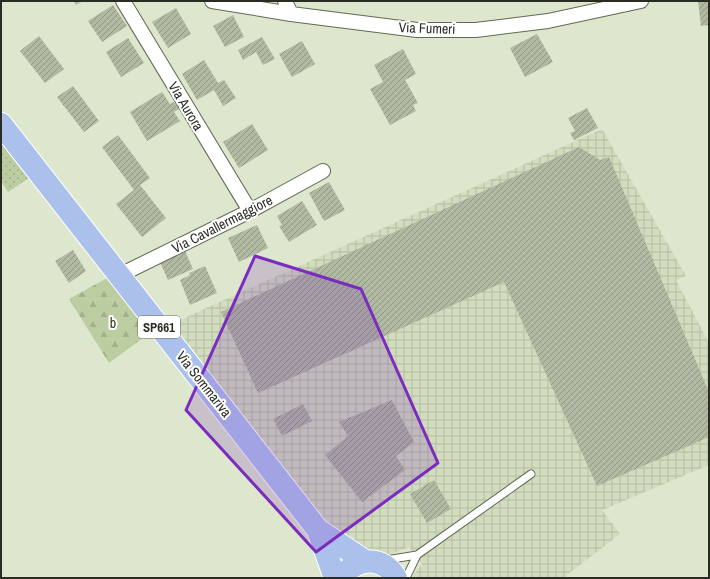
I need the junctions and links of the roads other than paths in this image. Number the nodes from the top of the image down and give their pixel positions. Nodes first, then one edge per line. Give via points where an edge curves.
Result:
1 (122, 1) edge
2 (285, 1) edge
3 (641, 1) edge
4 (219, 2) edge
5 (291, 14) junction
6 (1, 124) edge
7 (323, 171) dead end
8 (250, 211) junction
9 (120, 275) junction
10 (531, 474) dead end
11 (318, 530) junction
12 (417, 555) junction
13 (370, 561) junction
14 (335, 578) edge
15 (341, 578) edge
16 (396, 578) edge
17 (406, 578) edge

1 - 8 street, Via Aurora
2 - 5 street
3 - 5 street, Via Fumeri via 548,21 476,30 417,30
4 - 5 street, Via Fumeri
6 - 9 main road, Via Sommariva / SP661
7 - 8 street, Via Cavallermaggiore
8 - 9 street, Via Cavallermaggiore
9 - 11 main road, Via Sommariva / SP661
10 - 12 lane
11 - 13 main road, Via Sommariva / SP661
11 - 14 main road, Via Sommariva / SP661
12 - 13 lane
12 - 17 lane
13 - 15 main road via 356,564
13 - 16 main road, Via Sommariva via 385,566

